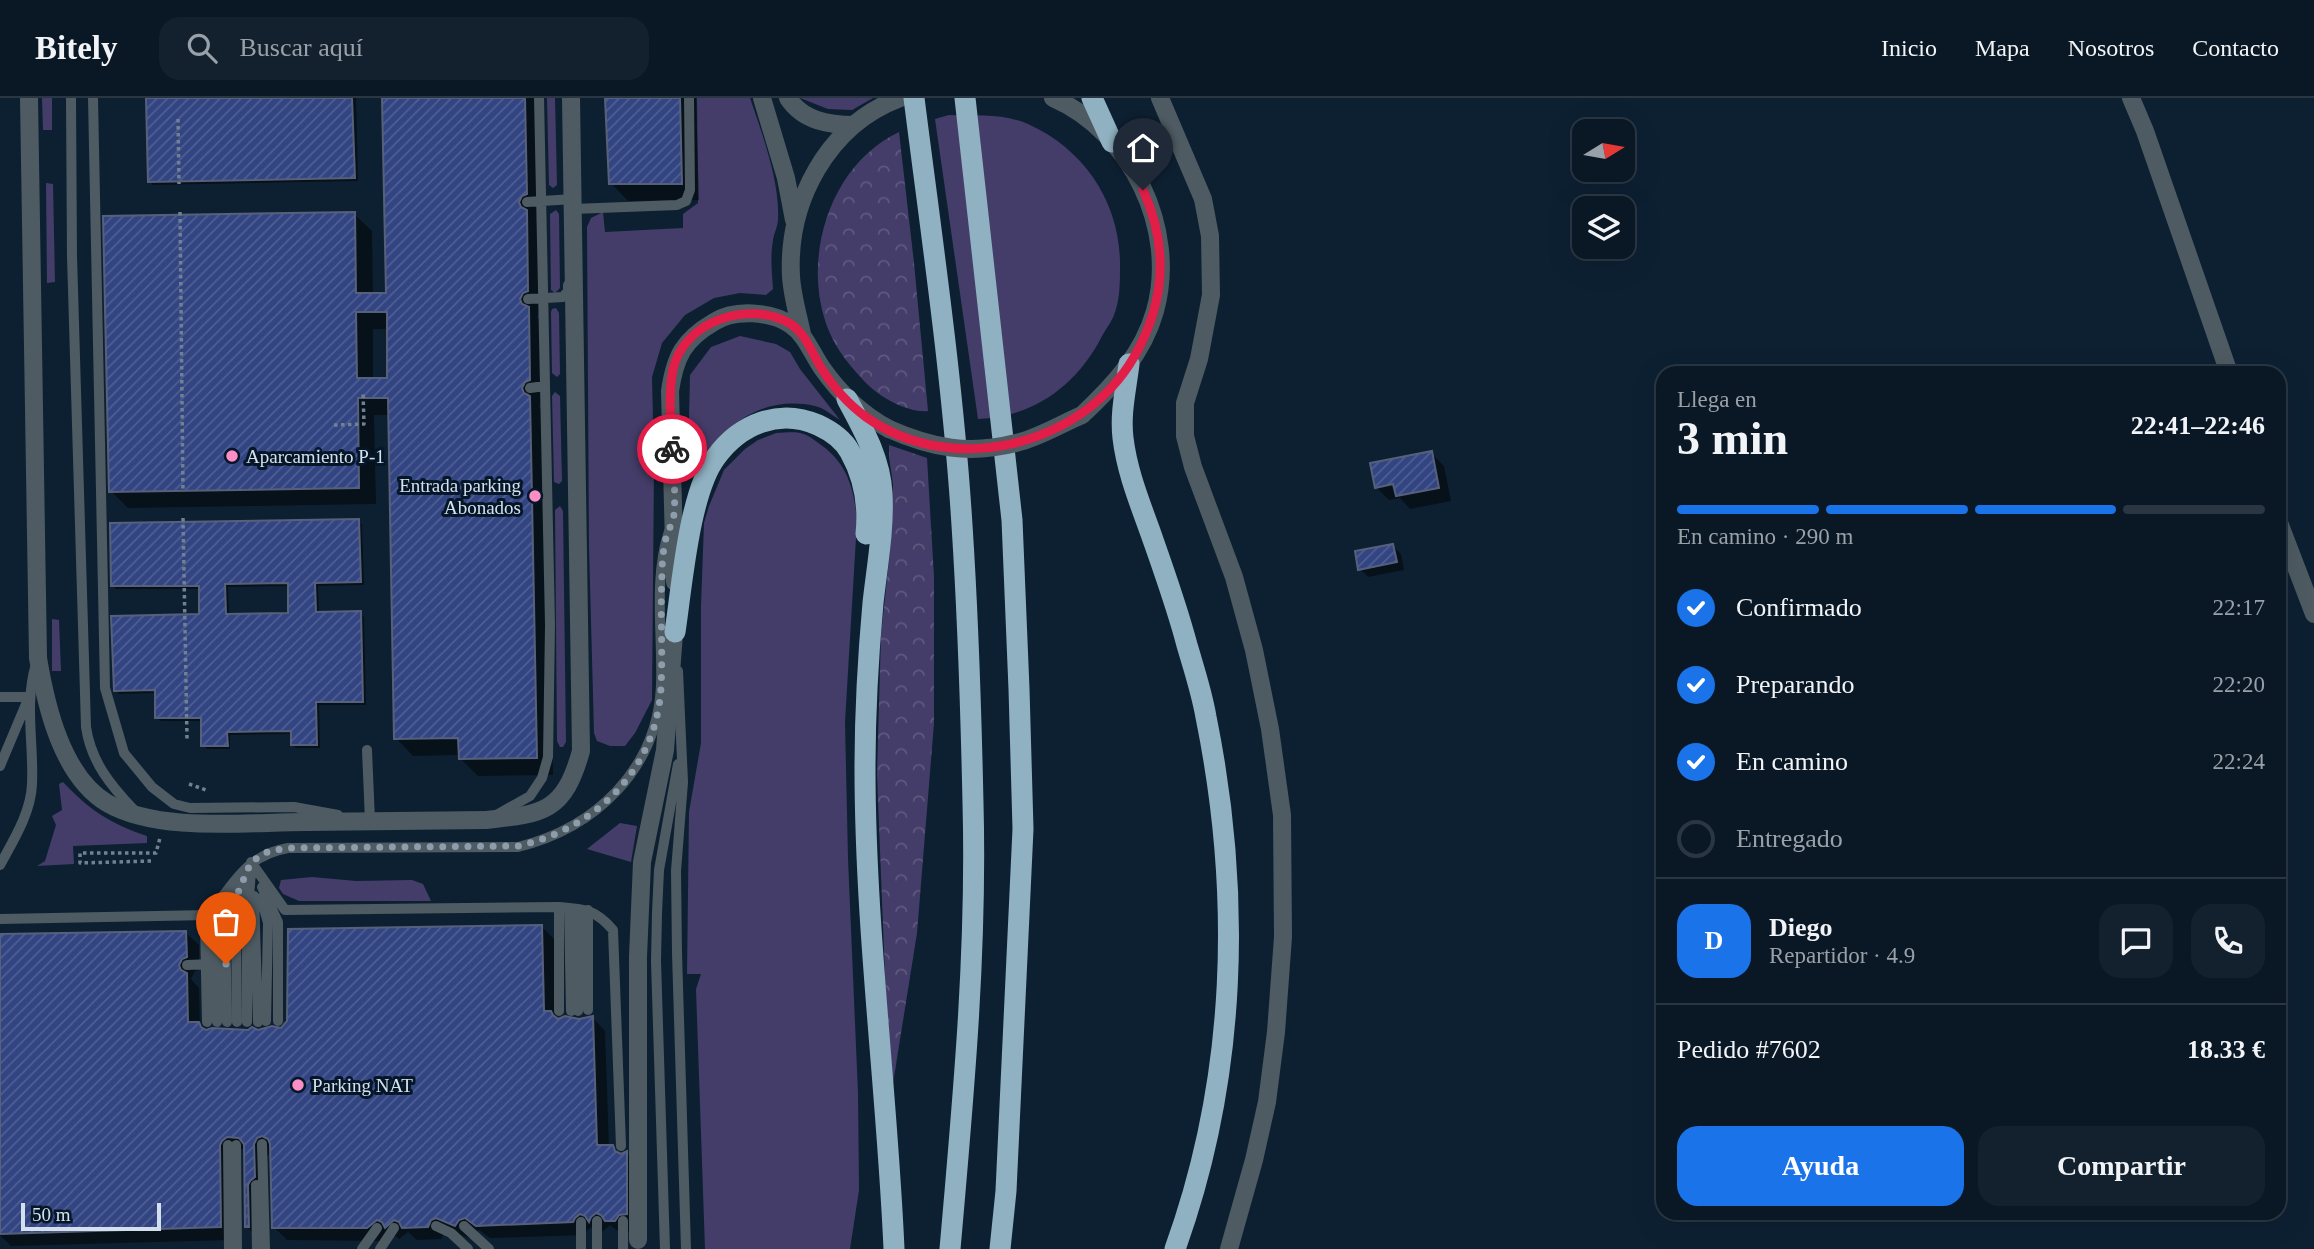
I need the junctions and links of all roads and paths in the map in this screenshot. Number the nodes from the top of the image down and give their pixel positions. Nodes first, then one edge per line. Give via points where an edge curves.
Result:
1 (29, 98) edge
2 (71, 98) edge
3 (93, 98) edge
4 (539, 98) edge
5 (571, 98) edge
6 (689, 98) edge
7 (762, 98) edge
8 (788, 98) edge
9 (900, 98) edge
10 (914, 98) edge
11 (965, 98) edge
12 (1053, 98) edge
13 (1092, 98) edge
14 (1160, 98) edge
15 (2131, 98) edge
16 (178, 119) dead end
17 (854, 125) junction
18 (1112, 142) junction
19 (179, 184) dead end
20 (541, 201) junction
21 (527, 202) dead end
22 (573, 204) junction
23 (180, 212) dead end
24 (795, 228) junction
25 (574, 232) junction
26 (528, 299) dead end
27 (544, 299) junction
28 (802, 334) junction
29 (1129, 365) junction
30 (2227, 366) edge
31 (545, 386) junction
32 (530, 388) dead end
33 (363, 392) dead end
34 (847, 399) junction
35 (334, 425) dead end
36 (183, 492) dead end
37 (535, 496) dead end
38 (548, 496) junction
39 (674, 514) junction
40 (183, 518) dead end
41 (2286, 541) edge
42 (2314, 614) edge
43 (675, 632) junction
44 (38, 658) junction
45 (0, 697) edge
46 (29, 697) junction
47 (187, 739) dead end
48 (681, 744) junction
49 (367, 750) dead end
50 (0, 766) edge
51 (189, 784) dead end
52 (206, 793) dead end
53 (140, 816) junction
54 (486, 820) junction
55 (370, 821) junction
56 (160, 836) dead end
57 (151, 861) dead end
58 (251, 862) junction
59 (0, 866) edge
60 (869, 871) junction
61 (573, 908) junction
62 (209, 915) junction
63 (0, 919) edge
64 (242, 963) junction
65 (187, 965) dead end
66 (242, 1022) junction
67 (621, 1146) dead end
68 (597, 1221) dead end
69 (623, 1221) dead end
70 (581, 1222) dead end
71 (436, 1226) dead end
72 (464, 1226) dead end
73 (377, 1228) dead end
74 (394, 1228) dead end
75 (634, 1247) edge
76 (229, 1249) edge
77 (237, 1249) edge
78 (257, 1249) edge
79 (265, 1249) edge
80 (362, 1249) edge
81 (380, 1249) edge
82 (468, 1249) edge
83 (489, 1249) edge
84 (581, 1249) edge
85 (597, 1249) edge
86 (666, 1249) edge
87 (686, 1249) edge
88 (894, 1249) edge
89 (950, 1249) edge
90 (1000, 1249) edge
91 (1175, 1249) edge
92 (1229, 1249) edge

1 - 44 street
2 - 53 lane via 86,727 99,767
3 - 55 lane via 105,688 124,753 152,787 174,804 190,808 294,807
4 - 20 lane
5 - 22 street
6 - 22 lane via 686,201 677,205
7 - 24 street via 786,178
8 - 17 street via 812,119
9 - 17 street
10 - 89 highway via 962,524 973,805 969,993
11 - 90 highway via 1012,520 1019,689 1023,829
12 - 18 street via 1069,105
13 - 18 highway
14 - 92 street via 1203,200 1210,236 1211,295 1185,403 1185,436 1254,650 1282,815 1283,937 1276,1032 1267,1102
15 - 30 street
16 - 19 path
17 - 24 street via 825,154 807,187
18 - 29 street via 1131,166 1154,215 1162,263 1155,312
20 - 21 lane
20 - 22 lane
20 - 27 lane
22 - 25 street
23 - 36 path
24 - 28 street via 791,276
25 - 27 lane via 568,291 563,298
25 - 54 street via 581,751 563,796 547,808 523,817
26 - 27 lane
27 - 31 lane
28 - 34 street via 821,368
28 - 39 street via 772,316 745,313 719,318 682,347 670,391
29 - 34 street, bridge via 1082,415 1018,443 986,449 919,443 866,417
29 - 91 highway via 1123,436 1130,477 1178,609 1206,713 1227,863 1230,958 1225,1026 1210,1126
31 - 32 lane
31 - 38 lane
33 - 35 path via 364,424
34 - 60 highway via 868,438 882,492 869,651 865,768
37 - 38 lane
38 - 54 lane via 548,757 530,796
39 - 43 street
39 - 58 lane via 662,567 661,688 656,718 624,783 593,814 547,840 518,846 288,848 269,851
40 - 47 path
41 - 42 street
43 - 48 lane
43 - 60 highway via 697,505 714,459 729,441 765,420 787,417 832,432 849,450 864,483 868,518 856,671 861,804
43 - 75 street via 665,750 642,862
44 - 46 lane
44 - 53 street via 50,718 81,779 107,803
45 - 46 lane
46 - 50 lane
46 - 59 lane via 32,786 21,823
48 - 86 lane via 659,870 657,913
48 - 87 lane via 676,871
49 - 55 lane
51 - 52 path
53 - 55 street via 162,822 206,823
54 - 55 street
56 - 57 path via 156,853 80,853 80,863
58 - 61 lane via 285,910
58 - 62 lane
58 - 64 lane
58 - 64 lane via 225,923
58 - 64 lane via 278,922
60 - 88 highway
61 - 61 lane via 574,1011
61 - 67 lane via 604,919 613,930
62 - 63 lane
62 - 64 lane via 205,924
64 - 65 lane
64 - 66 lane
64 - 66 lane
64 - 66 lane
64 - 66 lane
68 - 85 lane
69 - 75 lane
70 - 84 lane
71 - 82 lane
72 - 83 lane
73 - 80 lane
74 - 81 lane
76 - 77 lane via 232,1145
78 - 79 lane via 259,1144

